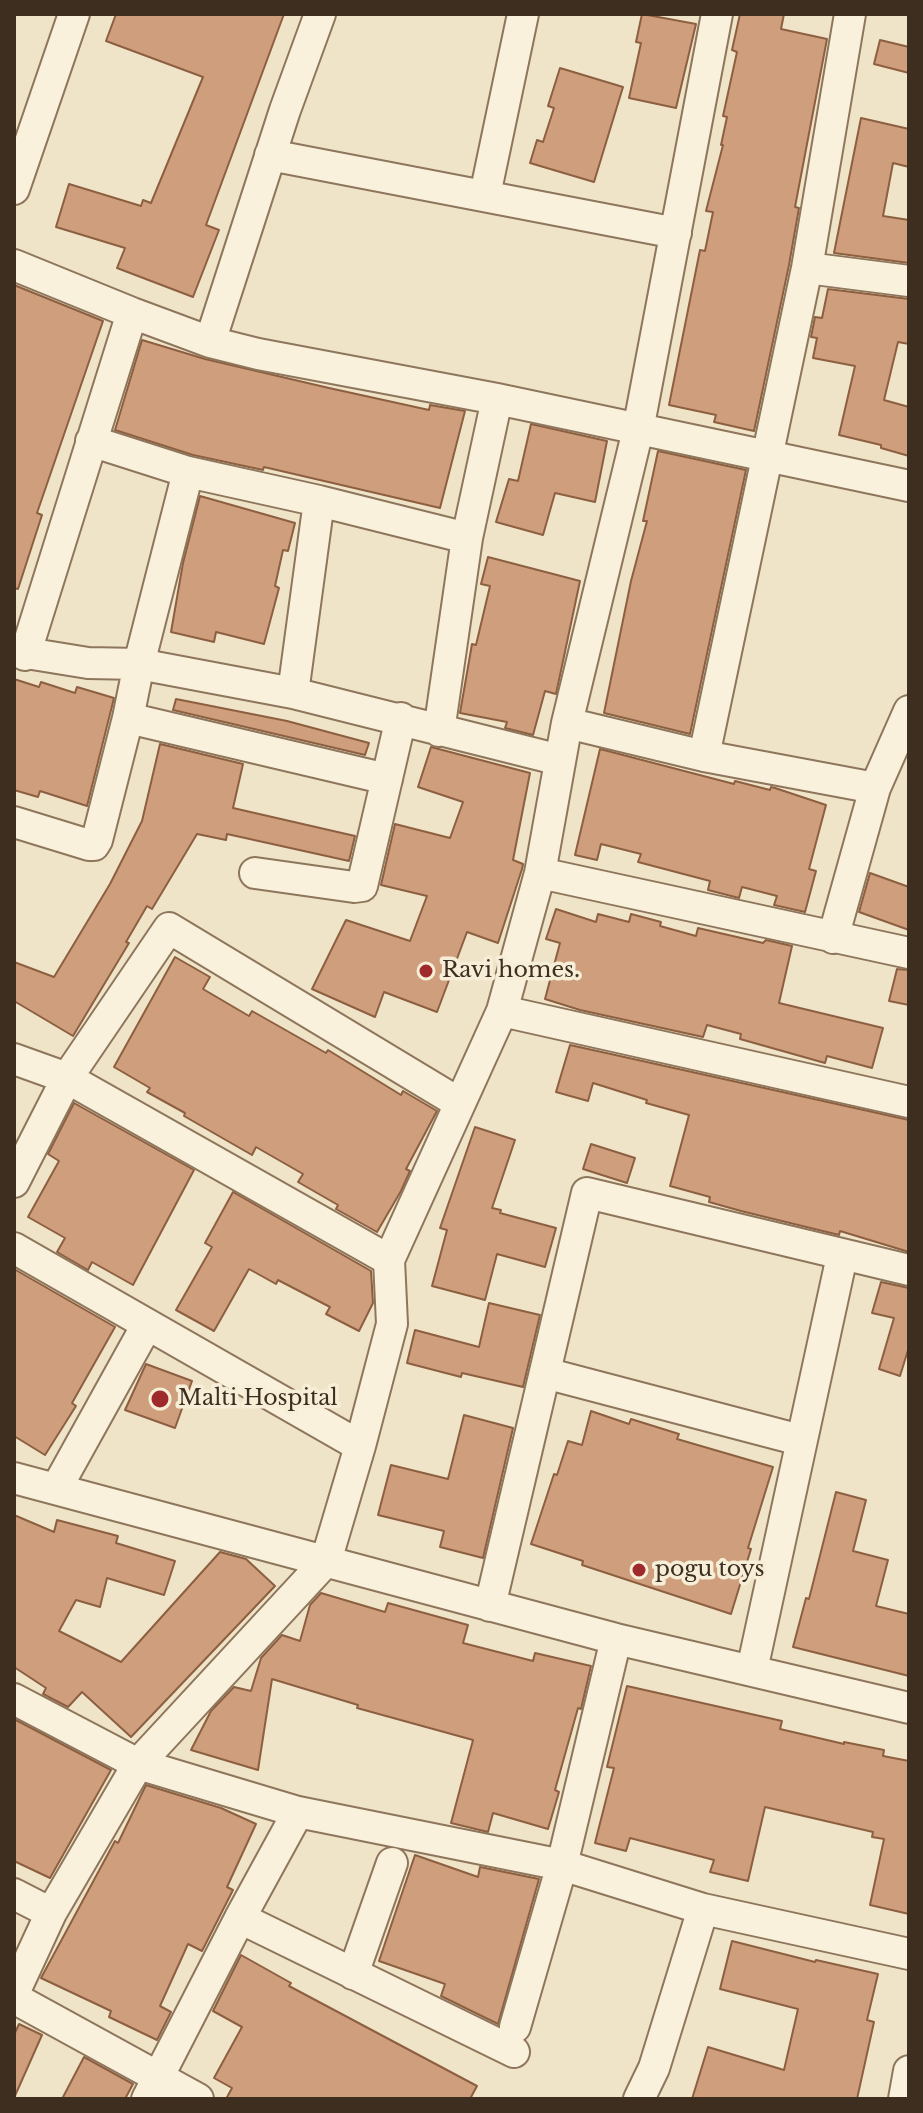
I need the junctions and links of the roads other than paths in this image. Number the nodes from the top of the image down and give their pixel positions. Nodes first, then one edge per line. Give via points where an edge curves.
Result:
1 (74, 14) edge
2 (320, 14) edge
3 (523, 14) edge
4 (717, 14) edge
5 (850, 14) edge
6 (270, 155) junction
7 (14, 189) edge
8 (485, 195) junction
9 (676, 233) junction
10 (14, 265) edge
11 (807, 268) junction
12 (909, 281) edge
13 (132, 313) junction
14 (210, 342) junction
15 (497, 399) junction
16 (638, 430) junction
17 (91, 441) junction
18 (765, 457) junction
19 (188, 472) junction
20 (909, 486) edge
21 (319, 501) junction
22 (467, 538) junction
23 (20, 653) edge
24 (139, 664) junction
25 (293, 693) junction
26 (909, 711) edge
27 (128, 718) junction
28 (401, 718) junction
29 (567, 723) junction
30 (439, 731) junction
31 (704, 756) junction
32 (560, 760) junction
33 (387, 779) junction
34 (875, 788) junction
35 (14, 822) edge
36 (255, 873) dead end
37 (540, 873) junction
38 (833, 938) junction
39 (909, 953) edge
40 (502, 1011) junction
41 (14, 1059) edge
42 (67, 1078) junction
43 (909, 1102) edge
44 (459, 1103) junction
45 (14, 1182) edge
46 (14, 1248) edge
47 (842, 1256) junction
48 (389, 1260) junction
49 (909, 1270) edge
50 (147, 1325) junction
51 (545, 1373) junction
52 (800, 1440) junction
53 (360, 1446) junction
54 (14, 1478) edge
55 (56, 1489) junction
56 (326, 1561) junction
57 (490, 1606) junction
58 (616, 1639) junction
59 (752, 1670) junction
60 (14, 1699) edge
61 (909, 1708) edge
62 (138, 1764) junction
63 (298, 1812) junction
64 (392, 1863) dead end
65 (562, 1865) junction
66 (14, 1894) edge
67 (703, 1909) junction
68 (51, 1913) junction
69 (240, 1918) junction
70 (909, 1954) edge
71 (353, 1974) junction
72 (14, 1996) edge
73 (909, 2071) edge
74 (153, 2088) edge
75 (198, 2099) edge
76 (639, 2099) edge
77 (904, 2099) edge

1 - 7 street
2 - 6 street
3 - 8 street
4 - 9 street
5 - 11 street
6 - 8 street
6 - 14 street
8 - 9 street
9 - 16 street
10 - 13 street
11 - 12 street
11 - 18 street
13 - 14 street
13 - 17 street
14 - 15 street
15 - 16 street
15 - 22 street
16 - 18 street
16 - 29 street
17 - 19 street
17 - 23 street
18 - 20 street
18 - 31 street
19 - 21 street
19 - 24 street
21 - 22 street
21 - 25 street
22 - 30 street
23 - 24 street
24 - 25 street
24 - 27 street
25 - 28 street
26 - 34 street
27 - 33 street
27 - 35 street via 94,845
28 - 30 street
28 - 33 street
29 - 31 street
29 - 32 street
30 - 32 street
31 - 34 street
32 - 37 street
33 - 36 street via 362,886
34 - 38 street
37 - 38 street
37 - 40 street
38 - 39 street
40 - 43 street
40 - 44 street
41 - 42 street
42 - 44 street via 169,928
42 - 45 street
42 - 48 street
44 - 48 street
46 - 50 street
47 - 49 street
47 - 51 street via 587,1193
47 - 52 street
48 - 53 street via 392,1324
50 - 53 street
50 - 55 street
51 - 52 street
51 - 57 street
52 - 59 street
53 - 56 street
54 - 55 street
55 - 56 street
56 - 57 street
56 - 62 street
57 - 58 street
58 - 59 street
58 - 65 street
59 - 61 street
60 - 62 street
62 - 63 street
62 - 68 street
63 - 65 street
63 - 69 street
64 - 71 street
65 - 67 street
65 - 71 street via 515,2039
66 - 68 street
67 - 70 street
67 - 76 street via 654,2068
68 - 72 street
69 - 71 street
69 - 74 street
72 - 74 street
73 - 77 street
74 - 75 street

